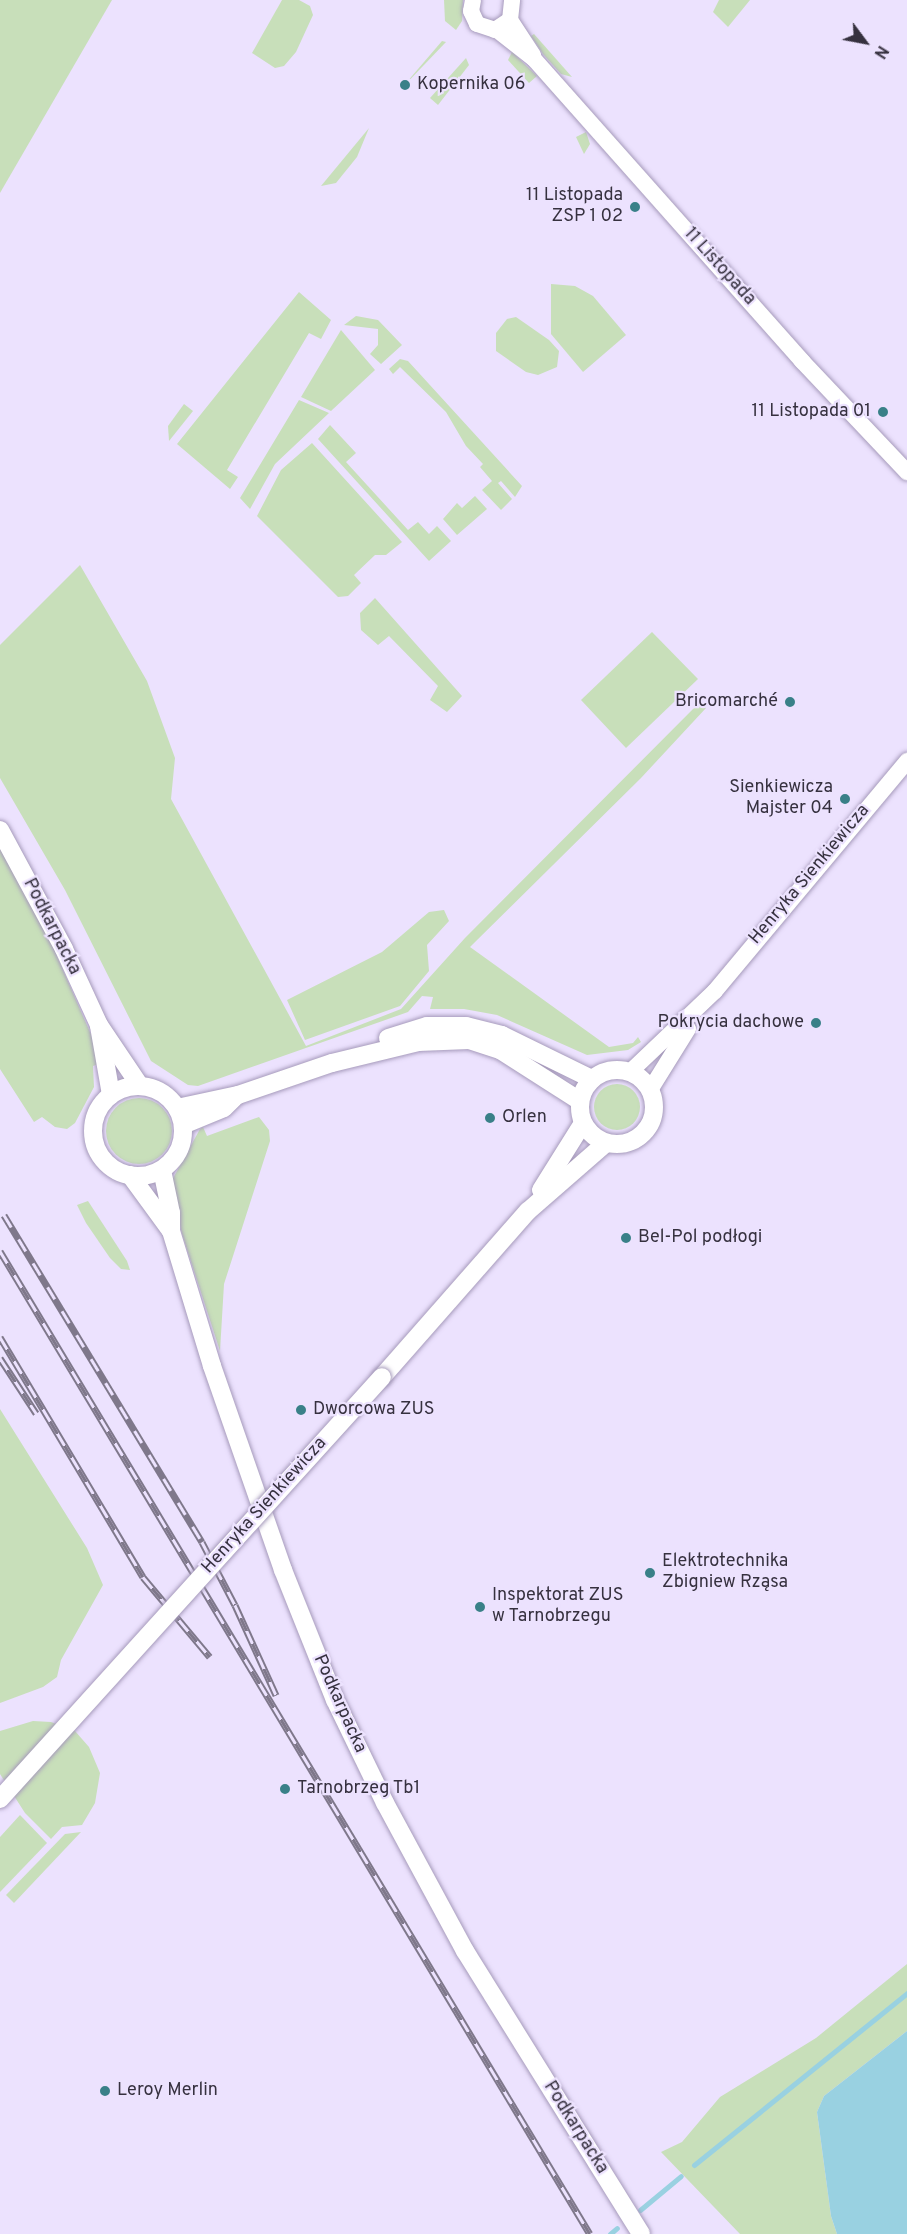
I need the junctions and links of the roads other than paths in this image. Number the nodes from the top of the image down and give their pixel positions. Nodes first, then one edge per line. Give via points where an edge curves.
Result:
1 (473, 0) edge
2 (512, 1) edge
3 (504, 25) junction
4 (907, 472) edge
5 (907, 761) edge
6 (0, 830) edge
7 (715, 991) junction
8 (99, 1025) junction
9 (332, 1063) junction
10 (630, 1072) junction
11 (592, 1079) junction
12 (140, 1086) junction
13 (650, 1090) junction
14 (111, 1095) junction
15 (238, 1095) junction
16 (580, 1101) junction
17 (177, 1108) junction
18 (583, 1124) junction
19 (183, 1125) junction
20 (606, 1143) junction
21 (162, 1170) junction
22 (130, 1175) junction
23 (528, 1211) junction
24 (171, 1231) junction
25 (0, 1799) edge
26 (641, 2234) edge

1 - 3 street via 471,11 477,24
2 - 3 street
3 - 4 street, 11 Listopada via 802,361
5 - 7 street, Henryka Sienkiewicza
6 - 8 main road, Podkarpacka via 64,949
7 - 10 street, Henryka Sienkiewicza
7 - 13 street, Henryka Sienkiewicza
8 - 12 main road, Podkarpacka
8 - 14 main road, Podkarpacka
9 - 11 main road via 368,1044 427,1026 466,1026 502,1035
9 - 15 main road
9 - 16 main road via 418,1042 468,1040 500,1050
10 - 11 main road via 610,1071
10 - 13 main road
11 - 16 main road
12 - 14 main road
12 - 17 main road via 162,1094
13 - 20 main road via 653,1114 645,1131 630,1142
14 - 22 main road via 98,1112 92,1139 109,1166
15 - 17 main road
15 - 19 main road via 224,1108
16 - 18 main road
17 - 19 main road
18 - 20 main road
18 - 23 main road, Henryka Sienkiewicza
19 - 21 main road via 175,1158
20 - 23 main road, Henryka Sienkiewicza
21 - 22 main road
21 - 24 main road, Podkarpacka
22 - 24 main road, Podkarpacka
23 - 25 main road, Henryka Sienkiewicza, bridge
24 - 26 main road, Podkarpacka via 247,1470 335,1700 465,1951

